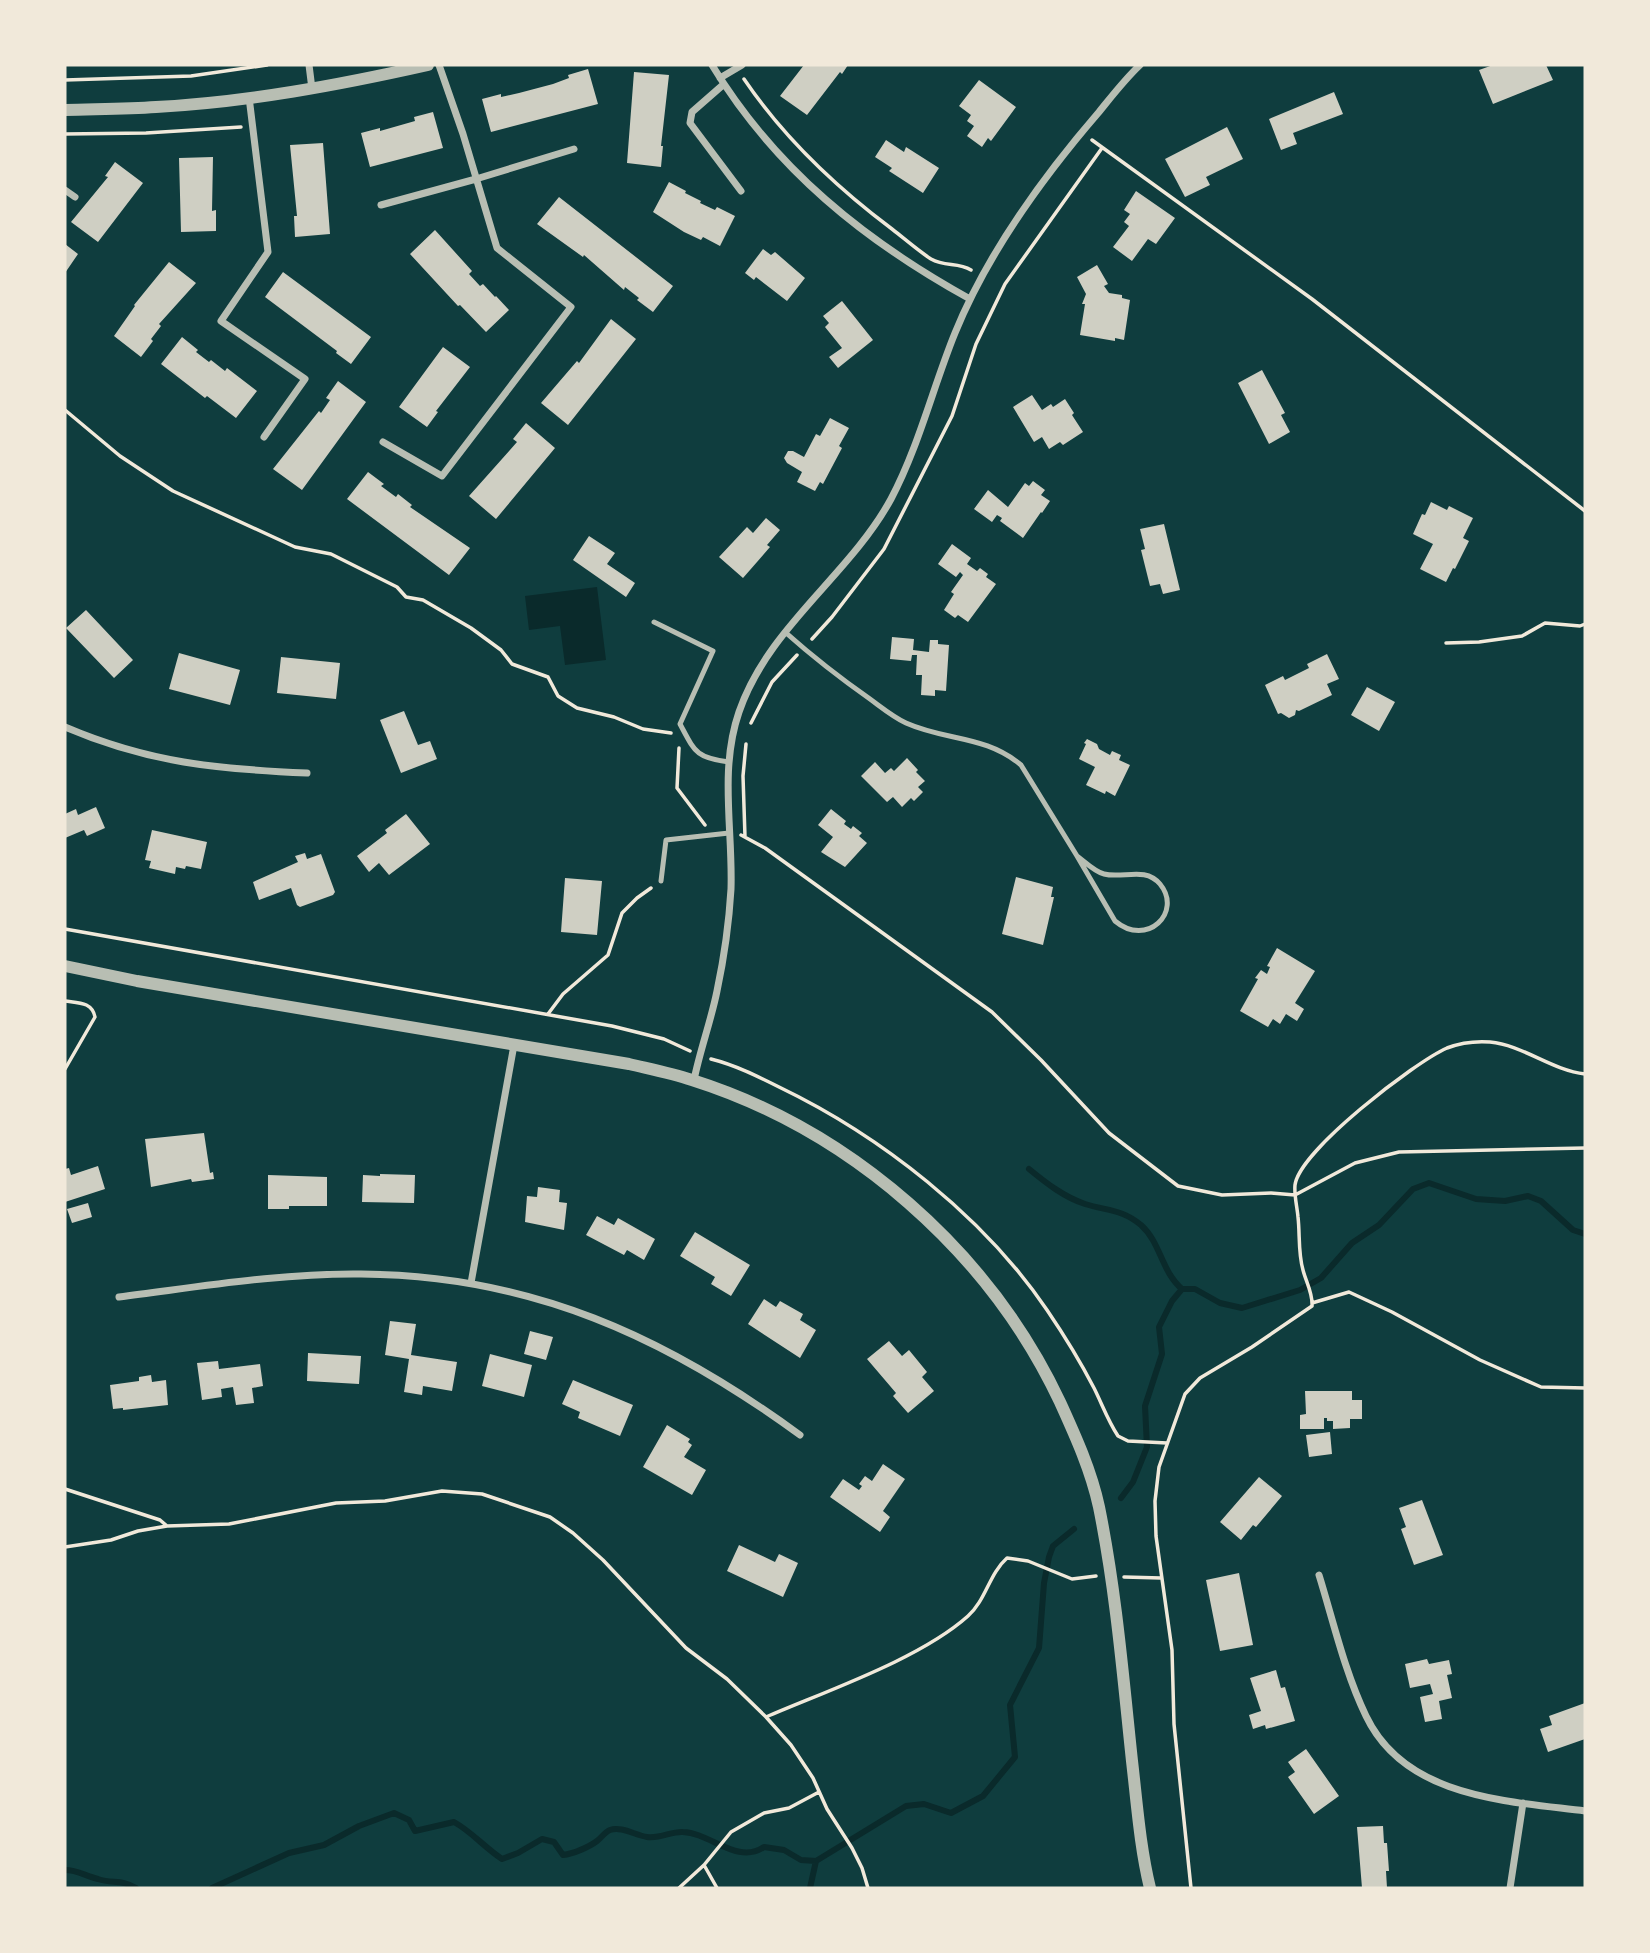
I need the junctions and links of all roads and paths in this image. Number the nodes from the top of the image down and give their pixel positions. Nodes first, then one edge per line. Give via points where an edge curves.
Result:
1 (267, 65) edge
2 (309, 65) edge
3 (428, 65) edge
4 (439, 65) edge
5 (712, 65) edge
6 (1140, 65) edge
7 (739, 66) edge
8 (65, 80) edge
9 (722, 81) junction
10 (312, 89) junction
11 (249, 97) junction
12 (65, 110) edge
13 (253, 126) junction
14 (1082, 133) junction
15 (65, 134) edge
16 (574, 149) dead end
17 (476, 179) junction
18 (65, 190) edge
19 (741, 191) dead end
20 (75, 197) dead end
21 (382, 205) dead end
22 (982, 277) junction
23 (970, 299) junction
24 (65, 410) edge
25 (264, 437) dead end
26 (383, 442) dead end
27 (1585, 511) edge
28 (654, 622) dead end
29 (1585, 624) edge
30 (785, 632) junction
31 (1446, 643) dead end
32 (65, 727) edge
33 (677, 734) dead end
34 (682, 741) dead end
35 (729, 762) junction
36 (307, 773) dead end
37 (729, 831) junction
38 (713, 834) dead end
39 (1077, 856) junction
40 (661, 881) joint
41 (65, 929) edge
42 (65, 966) edge
43 (65, 1000) edge
44 (547, 1015) junction
45 (514, 1045) junction
46 (699, 1056) junction
47 (734, 1065) dead end
48 (65, 1069) edge
49 (1585, 1074) edge
50 (694, 1080) junction
51 (1585, 1148) edge
52 (1295, 1195) junction
53 (471, 1283) junction
54 (119, 1297) dead end
55 (1312, 1300) junction
56 (1585, 1388) edge
57 (800, 1435) dead end
58 (1137, 1442) dead end
59 (1167, 1443) junction
60 (65, 1489) edge
61 (167, 1527) junction
62 (65, 1547) edge
63 (1318, 1575) dead end
64 (1095, 1576) dead end
65 (1125, 1577) dead end
66 (1161, 1578) junction
67 (766, 1717) junction
68 (819, 1792) junction
69 (1523, 1804) junction
70 (1585, 1811) edge
71 (705, 1865) junction
72 (679, 1888) edge
73 (717, 1888) edge
74 (867, 1888) edge
75 (1150, 1888) edge
76 (1191, 1888) edge
77 (1510, 1888) edge

1 - 8 path via 191,76
2 - 10 street
3 - 10 street
4 - 17 street
5 - 9 street
6 - 14 street
7 - 9 street
7 - 22 path via 760,102 852,199 933,260 961,264
9 - 19 street via 692,112 691,123
9 - 23 street via 765,138 832,207 922,273
10 - 11 street
11 - 12 street
11 - 13 street
13 - 15 path
13 - 25 street via 268,252 221,321 305,379
14 - 22 street via 1035,194
14 - 27 path via 1312,299
16 - 17 street
17 - 21 street
17 - 26 street via 497,248 571,307 442,476
18 - 20 street
22 - 23 street
23 - 30 street via 891,499 865,538
24 - 33 path via 120,456 173,491 295,547 331,554 471,628 512,664 548,677 558,696 577,708 643,729
28 - 35 lane via 713,651 680,724 695,752
29 - 31 path via 1545,623 1522,636
30 - 35 street via 750,684 738,714
30 - 39 lane via 823,666 902,721 1007,753 1021,765
32 - 36 street via 132,752 181,763
34 - 38 path via 677,788
35 - 37 street
37 - 40 lane via 666,840
37 - 46 street via 731,888 726,937 717,993
37 - 52 path via 765,848 992,1012 1109,1133 1178,1186 1223,1195
39 - 39 lane via 1101,874 1139,873 1160,883 1167,905 1158,924 1147,931 1123,928
40 - 44 path via 622,913 608,955 563,994
41 - 44 path
42 - 45 street
43 - 48 path via 88,1004 95,1017
44 - 46 path via 664,1039
45 - 50 street
45 - 53 street
46 - 47 path
46 - 50 street
49 - 52 path via 1491,1042 1449,1047 1322,1142 1295,1180
50 - 75 street via 749,1101 829,1144 919,1212 993,1292 1050,1381 1075,1434 1099,1506 1115,1598
51 - 52 path via 1399,1152 1355,1163
52 - 55 path via 1302,1267
53 - 54 street via 363,1274 302,1276
53 - 57 street via 538,1298 646,1340 703,1369
55 - 56 path via 1349,1292 1541,1387
55 - 59 path via 1309,1308 1200,1378 1185,1394
58 - 59 path
59 - 66 path via 1155,1501
60 - 61 path via 160,1520
61 - 62 path
61 - 67 path via 229,1524 336,1503 442,1491 482,1494 527,1508 573,1533 686,1648
63 - 69 street via 1356,1694 1380,1739 1399,1759 1437,1783
64 - 67 path via 1072,1579 1041,1565 1007,1559 971,1613 935,1639
65 - 66 path
66 - 76 path via 1172,1650 1174,1724
67 - 68 path via 791,1745
68 - 71 path via 789,1808 764,1813 731,1832
68 - 74 path via 863,1868
69 - 70 street
69 - 77 street
71 - 72 path
71 - 73 path

